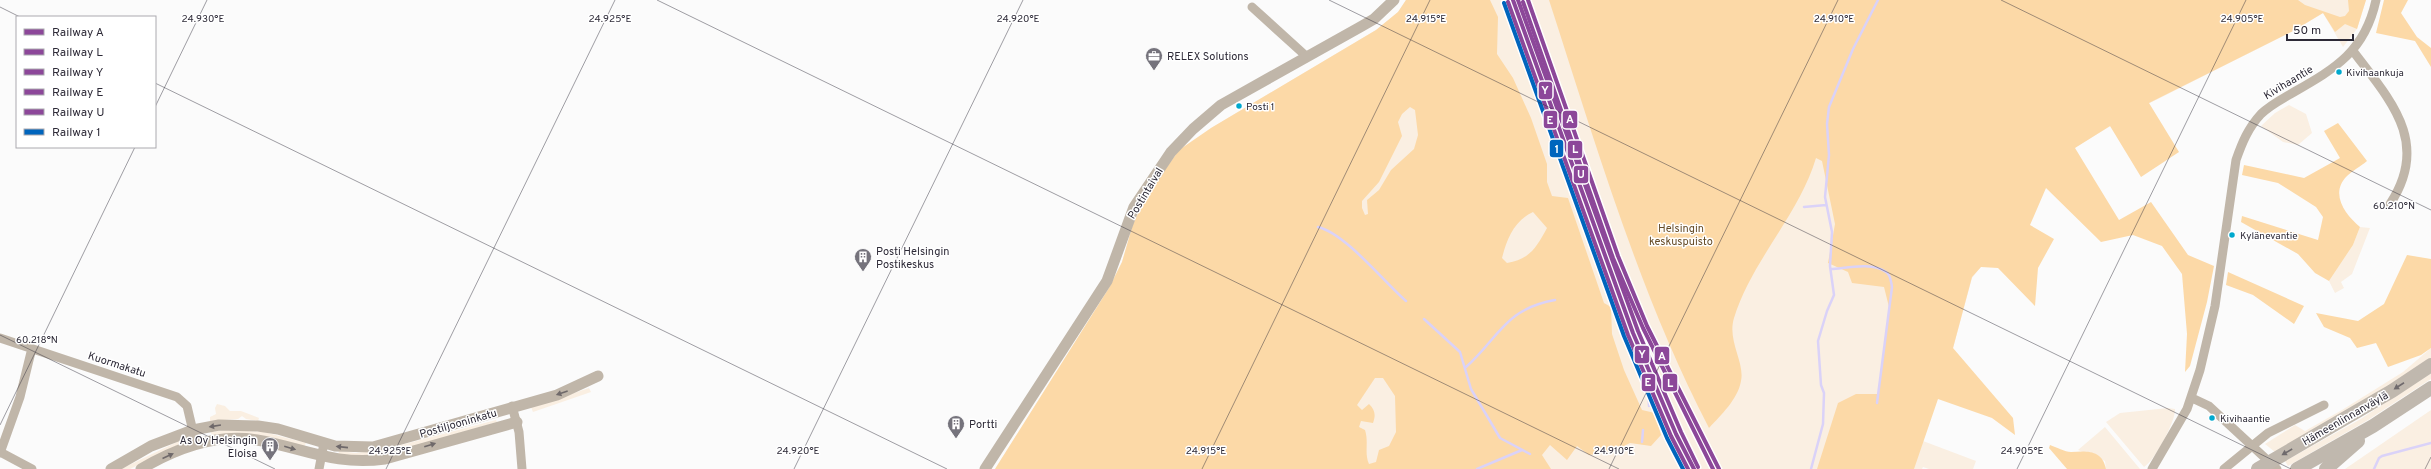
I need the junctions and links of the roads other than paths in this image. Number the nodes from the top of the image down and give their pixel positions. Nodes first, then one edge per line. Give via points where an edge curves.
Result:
1 (1394, 0) edge
2 (2376, 0) edge
3 (1252, 8) dead end
4 (2353, 51) junction
5 (1306, 56) junction
6 (2390, 204) dead end
7 (0, 338) edge
8 (32, 348) junction
9 (2431, 364) edge
10 (598, 376) dead end
11 (2431, 388) edge
12 (2192, 398) junction
13 (2324, 404) dead end
14 (512, 406) junction
15 (517, 422) junction
16 (2372, 426) junction
17 (193, 430) junction
18 (196, 444) junction
19 (324, 444) junction
20 (0, 453) edge
21 (321, 457) junction
22 (32, 469) edge
23 (111, 469) edge
24 (141, 469) edge
25 (319, 469) edge
26 (522, 469) edge
27 (985, 469) edge
28 (2152, 469) edge
29 (2224, 469) edge
30 (2258, 469) edge
31 (2277, 469) edge
32 (2297, 469) edge
33 (2326, 469) edge

1 - 5 street, Postintaival via 1374,18
2 - 4 street, Kivihaantie via 2370,23
3 - 5 street
4 - 6 street via 2402,116 2407,130 2410,160 2408,173
4 - 12 street, Kivihaantie via 2335,68 2271,105 2253,123 2241,146 2236,160 2215,306
5 - 27 street, Postintaival via 1221,105 1171,152 1134,207 1107,281
7 - 8 street, Kuormakatu
8 - 17 street, Kuormakatu via 173,395 186,406
8 - 20 street via 20,397
9 -> 30 highway, Hämeenlinnanväylä via 2392,391
10 -> 14 street, Postiljooninkatu via 574,389
11 - 16 highway, Hämeenlinnanväylä
12 - 28 street, Kivihaantie
12 - 31 street via 2209,406
13 - 29 street via 2268,433
14 - 15 street
14 -> 19 street, Postiljooninkatu via 373,447
21 -> 15 street, Postiljooninkatu via 355,462 385,459
15 - 26 street
16 - 32 highway, Hämeenlinnanväylä
16 - 33 highway
17 - 18 street, Kuormakatu
19 -> 17 street, Postiljooninkatu via 278,429 258,426 219,425
17 - 23 street, Postiljooninkatu via 150,446
18 -> 21 street, Postiljooninkatu via 222,440 255,440
24 -> 18 street, Postiljooninkatu
19 - 21 street
20 - 22 street
21 - 25 street

